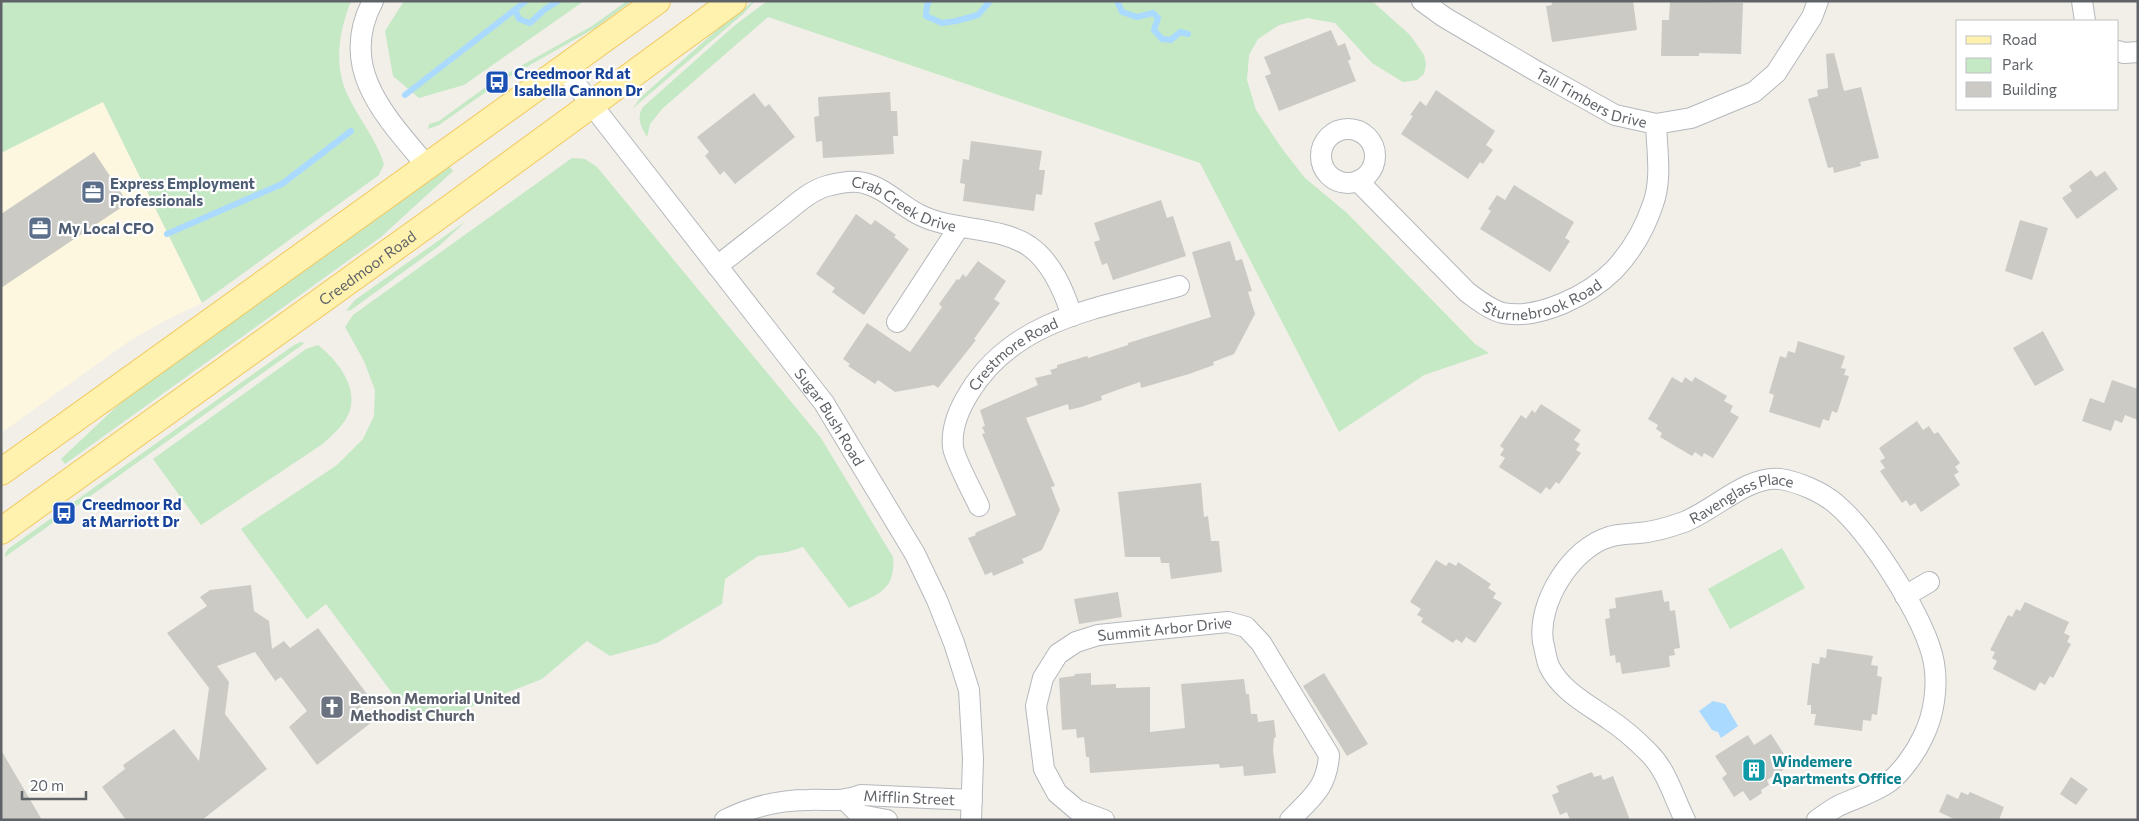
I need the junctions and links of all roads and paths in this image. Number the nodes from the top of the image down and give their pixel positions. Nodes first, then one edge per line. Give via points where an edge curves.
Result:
1 (373, 1) edge
2 (657, 1) edge
3 (733, 1) edge
4 (1422, 1) edge
5 (1818, 1) edge
6 (2082, 1) edge
7 (2085, 20) edge
8 (2119, 51) edge
9 (2138, 52) edge
10 (564, 69) junction
11 (592, 104) junction
12 (1656, 124) junction
13 (426, 166) junction
14 (1358, 181) dead end
15 (959, 227) junction
16 (717, 266) junction
17 (1179, 286) dead end
18 (1072, 316) junction
19 (897, 322) dead end
20 (1, 472) edge
21 (979, 506) dead end
22 (1, 531) edge
23 (1929, 582) dead end
24 (1905, 596) junction
25 (972, 800) junction
26 (846, 801) junction
27 (1094, 818) edge
28 (725, 820) edge
29 (888, 820) edge
30 (971, 820) edge
31 (1290, 820) edge
32 (1685, 820) edge
33 (1817, 820) edge

1 - 13 street via 361,34 360,59 368,87
2 - 10 main road
3 - 11 main road, Creedmoor Road
4 - 12 street, Tall Timbers Drive via 1536,71 1615,114
5 - 12 street, Tall Timbers Drive via 1812,17 1781,66 1754,92 1691,118
6 - 7 street
8 - 9 street
10 - 11 street, Sugar Bush Road
10 - 13 main road
11 - 16 street, Sugar Bush Road
11 - 22 main road, Creedmoor Road
12 - 14 street, Sturnebrook Road via 1658,177 1654,202 1633,245 1614,270 1591,289 1563,304 1543,310 1503,313 1487,306 1467,292
13 - 20 main road
15 - 16 street, Crab Creek Drive via 920,215 864,183 844,182 806,196
15 - 18 street, Crab Creek Drive via 1003,235 1029,246 1057,280
15 - 19 street
16 - 25 street, Sugar Bush Road via 824,403 894,516 927,578 969,690
17 - 18 street, Crestmore Road
18 - 21 street, Crestmore Road via 1036,330 1012,345 975,382 962,405 954,426 953,448
23 - 24 street
24 - 32 street, Ravenglass Place via 1876,548 1835,503 1812,489 1779,479 1755,482 1683,522 1591,543 1571,563 1554,587 1546,609 1543,639 1550,667 1567,689 1652,755
24 - 33 street, Ravenglass Place via 1934,660 1936,685 1932,715 1923,738 1889,782
25 - 26 street, Mifflin Street via 861,795
25 - 30 street, Sugar Bush Road
26 - 28 street, Mifflin Street via 780,802 746,810
26 - 29 street, Mifflin Street via 860,815
27 - 31 street, Summit Arbor Drive via 1077,810 1057,793 1044,769 1036,706 1042,678 1058,654 1076,642 1098,635 1228,622 1246,627 1261,643 1330,755 1321,787

